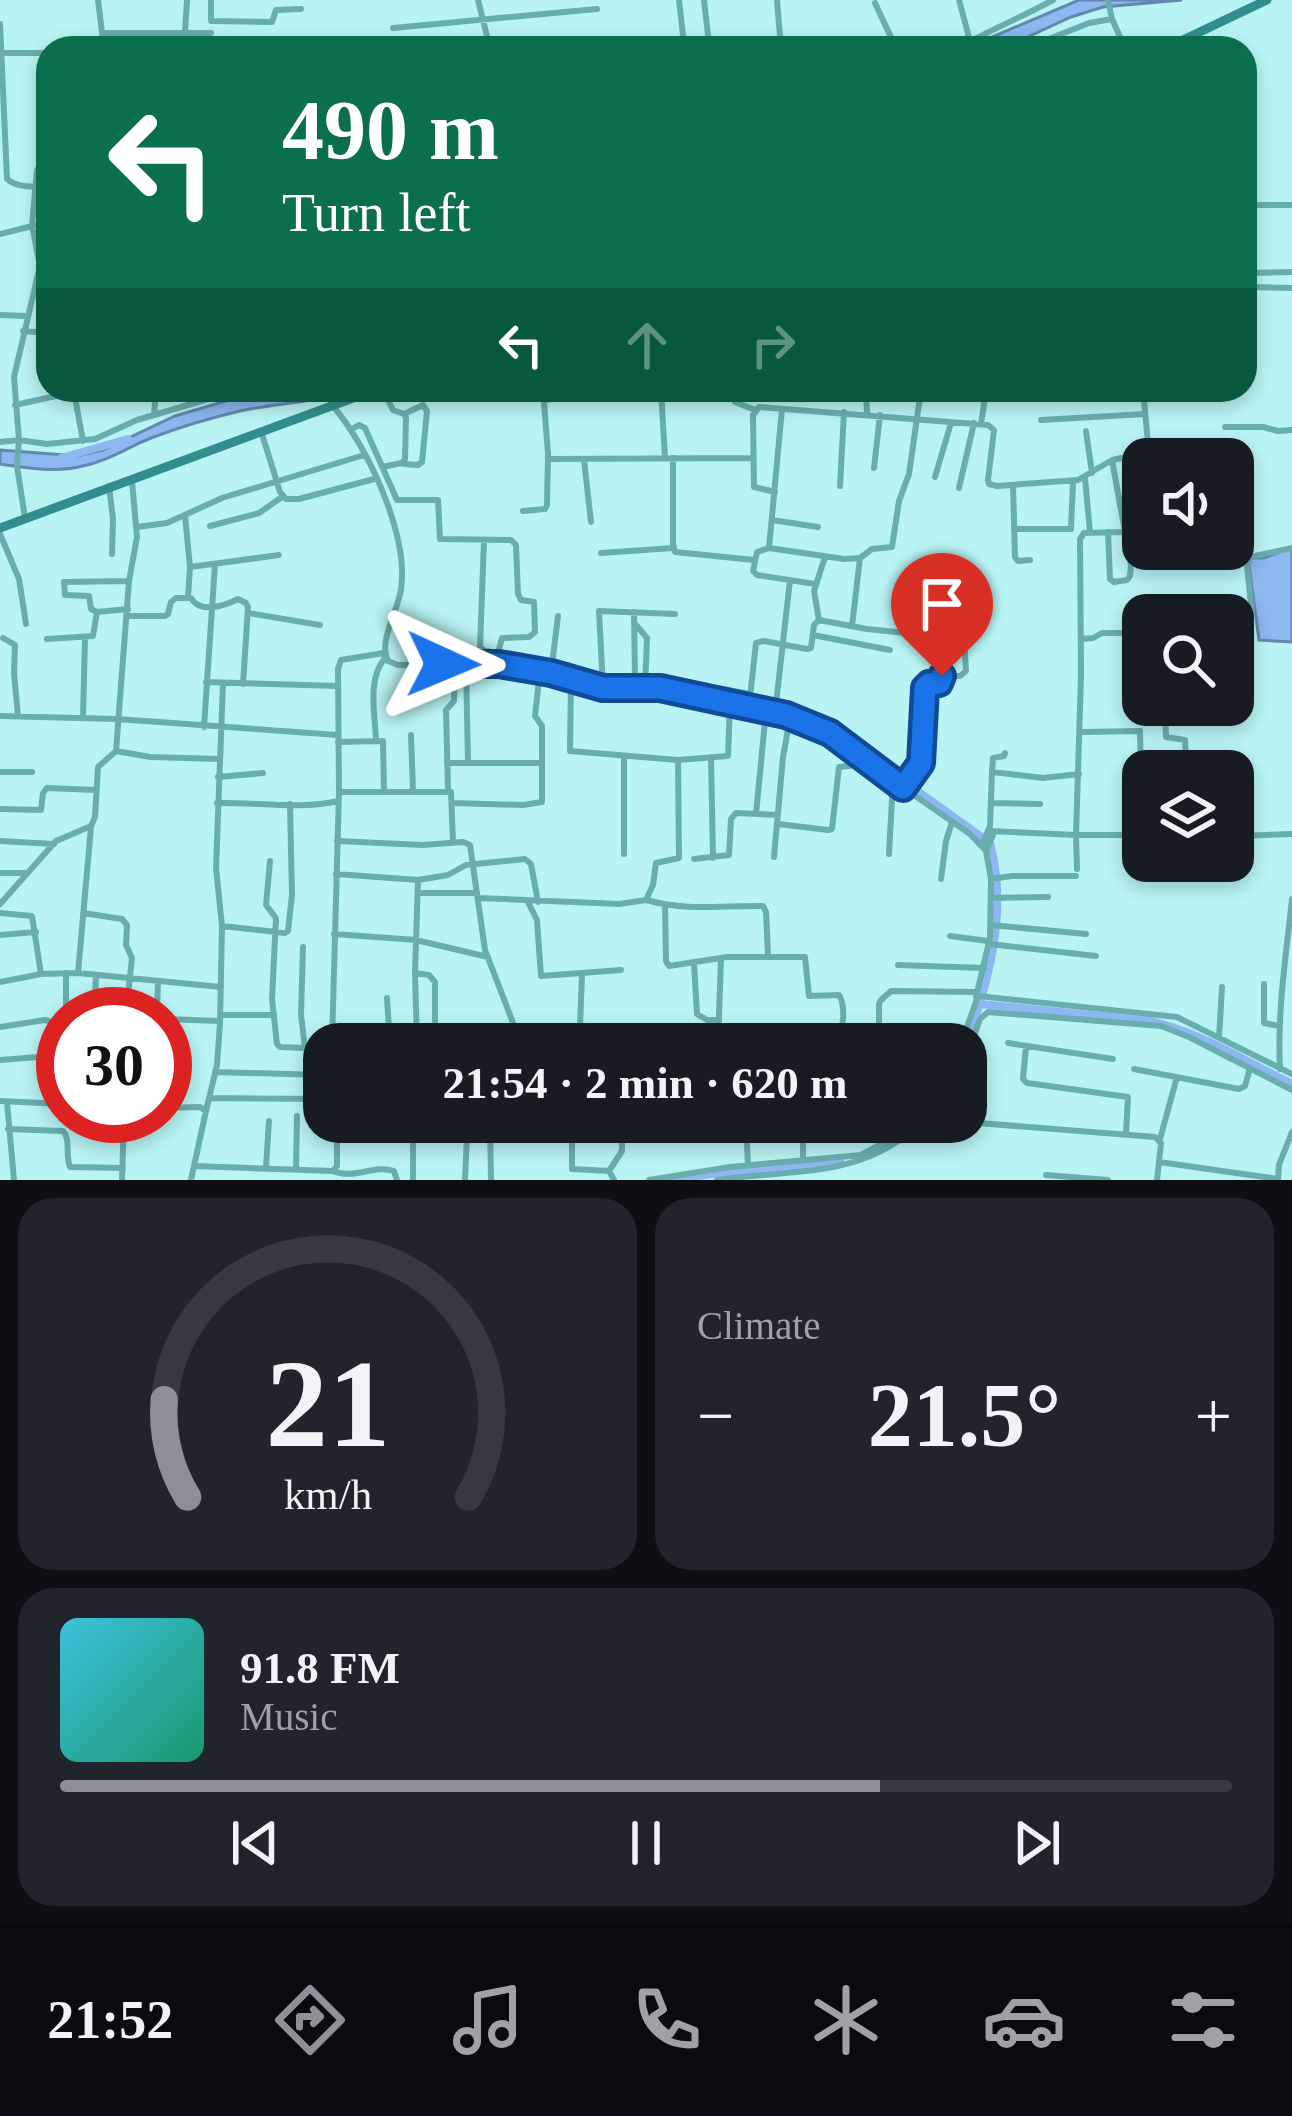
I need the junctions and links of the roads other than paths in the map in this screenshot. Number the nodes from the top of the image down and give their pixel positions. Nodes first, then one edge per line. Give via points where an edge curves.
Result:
1 (98, 0) edge
2 (187, 0) edge
3 (478, 0) edge
4 (679, 0) edge
5 (704, 0) edge
6 (777, 0) edge
7 (959, 0) edge
8 (1053, 0) edge
9 (1267, 0) edge
10 (211, 1) edge
11 (875, 3) edge
12 (301, 9) dead end
13 (597, 9) dead end
14 (1110, 9) edge
15 (212, 21) junction
16 (482, 22) junction
17 (0, 24) edge
18 (393, 28) dead end
19 (102, 33) junction
20 (185, 33) junction
21 (212, 33) junction
22 (1194, 35) edge
23 (102, 36) edge
24 (212, 36) edge
25 (487, 36) edge
26 (683, 36) edge
27 (708, 36) edge
28 (781, 36) edge
29 (890, 36) edge
30 (969, 36) edge
31 (980, 36) edge
32 (1056, 36) edge
33 (1, 53) edge
34 (36, 53) edge
35 (2, 83) edge
36 (3, 115) edge
37 (36, 180) edge
38 (35, 188) junction
39 (1257, 205) edge
40 (1292, 206) edge
41 (36, 224) edge
42 (32, 225) junction
43 (0, 234) edge
44 (36, 246) edge
45 (1292, 272) edge
46 (1257, 273) edge
47 (36, 281) edge
48 (1257, 287) edge
49 (1292, 288) edge
50 (0, 315) edge
51 (27, 316) junction
52 (23, 331) junction
53 (36, 332) edge
54 (14, 377) junction
55 (0, 379) edge
56 (36, 400) edge
57 (76, 402) edge
58 (155, 402) edge
59 (187, 402) edge
60 (344, 402) edge
61 (387, 402) edge
62 (545, 402) edge
63 (662, 402) edge
64 (735, 402) edge
65 (866, 402) edge
66 (920, 402) edge
67 (983, 402) edge
68 (1144, 402) edge
69 (15, 405) junction
70 (333, 406) junction
71 (782, 408) junction
72 (755, 410) junction
73 (844, 412) junction
74 (404, 414) junction
75 (867, 414) junction
76 (1145, 414) junction
77 (154, 415) junction
78 (880, 415) junction
79 (919, 418) junction
80 (1041, 420) dead end
81 (952, 421) junction
82 (977, 423) junction
83 (1225, 427) dead end
84 (352, 429) junction
85 (1292, 430) edge
86 (262, 431) junction
87 (1086, 431) dead end
88 (83, 441) junction
89 (0, 442) edge
90 (19, 443) junction
91 (364, 455) junction
92 (669, 458) junction
93 (752, 458) junction
94 (548, 459) junction
95 (584, 459) junction
96 (1112, 460) junction
97 (402, 463) junction
98 (382, 467) junction
99 (874, 468) dead end
100 (1088, 476) junction
101 (935, 477) dead end
102 (132, 478) junction
103 (375, 478) junction
104 (277, 481) junction
105 (1073, 481) junction
106 (1013, 485) junction
107 (109, 486) junction
108 (840, 486) dead end
109 (959, 488) dead end
110 (776, 492) junction
111 (282, 496) junction
112 (523, 511) dead end
113 (1122, 511) edge
114 (185, 515) junction
115 (25, 518) junction
116 (772, 520) junction
117 (591, 522) dead end
118 (210, 526) dead end
119 (137, 527) junction
120 (818, 527) dead end
121 (1014, 529) junction
122 (0, 531) edge
123 (1090, 532) junction
124 (1108, 532) junction
125 (1122, 532) edge
126 (484, 540) junction
127 (673, 548) junction
128 (770, 548) junction
129 (1292, 548) edge
130 (601, 553) dead end
131 (112, 554) dead end
132 (279, 555) dead end
133 (825, 557) junction
134 (860, 558) junction
135 (754, 560) junction
136 (1030, 560) dead end
137 (215, 564) junction
138 (190, 567) junction
139 (1129, 570) edge
140 (129, 580) junction
141 (790, 580) junction
142 (815, 584) junction
143 (1251, 594) edge
144 (188, 597) junction
145 (213, 607) junction
146 (97, 612) junction
147 (634, 612) junction
148 (128, 613) junction
149 (248, 613) junction
150 (675, 614) dead end
151 (558, 616) dead end
152 (819, 620) junction
153 (634, 623) junction
154 (26, 624) dead end
155 (320, 625) dead end
156 (852, 626) junction
157 (1122, 633) edge
158 (813, 635) junction
159 (939, 636) junction
160 (85, 637) junction
161 (3, 638) edge
162 (47, 639) dead end
163 (1081, 639) junction
164 (782, 644) junction
165 (890, 650) dead end
166 (499, 652) junction
167 (384, 656) junction
168 (455, 663) junction
169 (466, 664) junction
170 (495, 664) junction
171 (540, 671) junction
172 (551, 673) junction
173 (603, 676) junction
174 (942, 676) junction
175 (571, 679) junction
176 (206, 682) junction
177 (223, 683) junction
178 (640, 683) junction
179 (243, 684) junction
180 (338, 686) junction
181 (603, 688) junction
182 (749, 700) junction
183 (730, 703) junction
184 (773, 709) junction
185 (0, 716) edge
186 (18, 716) junction
187 (790, 716) junction
188 (83, 718) junction
189 (117, 719) junction
190 (1166, 726) edge
191 (204, 727) junction
192 (221, 728) junction
193 (1080, 732) junction
194 (411, 735) dead end
195 (338, 738) junction
196 (376, 740) junction
197 (1140, 750) edge
198 (1185, 750) edge
199 (116, 751) junction
200 (1005, 753) dead end
201 (624, 757) junction
202 (711, 757) junction
203 (220, 759) junction
204 (678, 760) junction
205 (447, 763) junction
206 (468, 763) junction
207 (542, 763) junction
208 (869, 764) junction
209 (0, 772) edge
210 (32, 772) dead end
211 (992, 772) junction
212 (263, 773) dead end
213 (1078, 774) junction
214 (218, 777) junction
215 (893, 781) junction
216 (905, 785) junction
217 (96, 790) junction
218 (448, 790) junction
219 (385, 791) junction
220 (413, 791) junction
221 (339, 796) junction
222 (1063, 802) dead end
223 (1077, 802) junction
224 (217, 803) junction
225 (452, 803) junction
226 (991, 803) junction
227 (290, 804) junction
228 (1040, 804) dead end
229 (0, 809) edge
230 (756, 814) junction
231 (778, 819) junction
232 (952, 822) junction
233 (91, 826) junction
234 (1292, 834) edge
235 (1076, 835) junction
236 (1122, 835) edge
237 (1254, 835) edge
238 (0, 841) edge
239 (338, 841) junction
240 (986, 841) junction
241 (453, 843) junction
242 (54, 844) junction
243 (624, 854) dead end
244 (889, 854) dead end
245 (774, 857) dead end
246 (713, 858) junction
247 (694, 859) dead end
248 (270, 861) dead end
249 (474, 864) junction
250 (0, 873) edge
251 (28, 873) junction
252 (336, 874) junction
253 (994, 878) junction
254 (941, 879) dead end
255 (418, 880) junction
256 (418, 893) junction
257 (478, 896) junction
258 (1048, 897) dead end
259 (996, 898) junction
260 (1292, 899) edge
261 (646, 900) junction
262 (533, 902) junction
263 (1, 904) edge
264 (665, 905) junction
265 (83, 913) junction
266 (994, 925) junction
267 (223, 926) junction
268 (275, 931) junction
269 (36, 932) junction
270 (0, 934) edge
271 (334, 934) junction
272 (1086, 934) dead end
273 (950, 936) dead end
274 (416, 940) junction
275 (992, 943) junction
276 (303, 947) dead end
277 (768, 955) junction
278 (1096, 956) dead end
279 (488, 958) junction
280 (722, 958) junction
281 (694, 963) junction
282 (898, 964) dead end
283 (984, 968) junction
284 (621, 970) dead end
285 (66, 973) junction
286 (78, 973) junction
287 (415, 973) junction
288 (41, 974) junction
289 (582, 974) junction
290 (96, 975) junction
291 (0, 978) edge
292 (130, 978) junction
293 (158, 981) junction
294 (1264, 984) dead end
295 (66, 987) edge
296 (95, 987) edge
297 (129, 987) edge
298 (158, 987) edge
299 (221, 987) junction
300 (1222, 987) dead end
301 (979, 996) junction
302 (387, 998) dead end
303 (274, 1015) junction
304 (220, 1018) junction
305 (192, 1019) edge
306 (36, 1022) edge
307 (332, 1023) edge
308 (389, 1023) edge
309 (416, 1023) edge
310 (435, 1023) edge
311 (513, 1023) edge
312 (580, 1023) edge
313 (714, 1023) edge
314 (719, 1023) edge
315 (842, 1023) edge
316 (880, 1023) edge
317 (969, 1023) edge
318 (979, 1023) edge
319 (1279, 1026) junction
320 (0, 1027) edge
321 (303, 1032) edge
322 (1219, 1038) junction
323 (1008, 1043) dead end
324 (1026, 1046) junction
325 (303, 1048) edge
326 (36, 1057) edge
327 (1114, 1059) dead end
328 (0, 1060) edge
329 (1250, 1068) junction
330 (1134, 1069) dead end
331 (1280, 1069) junction
332 (215, 1072) junction
333 (303, 1074) edge
334 (1292, 1074) edge
335 (1177, 1077) junction
336 (1292, 1090) edge
337 (303, 1096) edge
338 (209, 1098) junction
339 (4, 1101) edge
340 (36, 1103) edge
341 (192, 1107) edge
342 (206, 1111) junction
343 (297, 1116) dead end
344 (269, 1120) dead end
345 (987, 1124) edge
346 (8, 1129) junction
347 (1292, 1132) edge
348 (1126, 1134) junction
349 (1160, 1139) junction
350 (123, 1143) edge
351 (337, 1143) edge
352 (413, 1143) edge
353 (467, 1143) edge
354 (490, 1143) edge
355 (572, 1143) edge
356 (622, 1143) edge
357 (747, 1143) edge
358 (883, 1143) edge
359 (889, 1143) edge
360 (900, 1143) edge
361 (1289, 1145) edge
362 (884, 1148) junction
363 (1159, 1162) junction
364 (194, 1166) junction
365 (250, 1166) junction
366 (748, 1166) junction
367 (266, 1167) junction
368 (123, 1168) junction
369 (296, 1169) junction
370 (839, 1169) junction
371 (333, 1171) junction
372 (609, 1171) junction
373 (802, 1171) edge
374 (318, 1175) edge
375 (1046, 1175) dead end
376 (14, 1180) edge
377 (122, 1180) edge
378 (191, 1180) edge
379 (250, 1180) edge
380 (397, 1180) edge
381 (413, 1180) edge
382 (465, 1180) edge
383 (491, 1180) edge
384 (614, 1180) edge
385 (649, 1180) edge
386 (717, 1180) edge
387 (840, 1180) edge
388 (1108, 1180) edge
389 (1157, 1180) edge
390 (1278, 1180) edge

1 - 19 street
2 - 20 street
3 - 16 street
4 - 26 street
5 - 27 street
6 - 28 street
7 - 30 street
8 - 31 street
9 - 22 main road
10 - 15 street
11 - 29 street
12 - 15 street via 276,10 272,22
13 - 16 street
14 - 32 street
15 - 21 street
16 - 18 street
16 - 25 street
17 - 33 street
19 - 20 street
19 - 23 street
20 - 21 street
21 - 24 street
33 - 34 street
33 - 35 street
35 - 36 street
36 - 38 street via 7,179
37 - 38 street
38 - 42 street
39 - 40 street
41 - 42 street
42 - 43 street
42 - 44 street
45 - 46 street
47 - 51 street
48 - 49 street
50 - 51 street
51 - 52 street
52 - 53 street
52 - 54 street
54 - 55 street
54 - 69 street
56 - 69 street
57 - 88 street
58 - 77 street
59 - 77 street
60 - 70 main road
61 - 74 street
62 - 94 street
63 - 92 street
64 - 72 street
65 - 75 street
66 - 79 street
67 - 82 street
68 - 76 street
69 - 90 street
70 - 84 street
70 - 86 main road
71 - 72 street
71 - 73 street
71 - 110 street
72 - 93 street
73 - 75 street
73 - 108 street
74 - 97 street
74 - 97 street via 427,411 422,462
75 - 78 street
76 - 80 street
76 - 96 street via 1145,452
77 - 88 street
78 - 79 street
78 - 99 street
79 - 81 street
79 - 134 street via 892,547
81 - 82 street
81 - 101 street
82 - 106 street via 994,430 989,484
82 - 109 street
83 - 85 street
84 - 91 street
84 - 98 street via 365,428
86 - 102 main road
86 - 104 street
87 - 100 street
88 - 90 street
89 - 90 street
90 - 115 street
91 - 103 street
91 - 104 street
92 - 93 street
92 - 95 street
92 - 127 street
93 - 110 street via 754,487
94 - 95 street
94 - 112 street via 548,505
95 - 117 street
96 - 100 street
96 - 113 street
97 - 98 street
98 - 126 street via 397,500 437,500 440,539
100 - 105 street
100 - 123 street
102 - 107 main road
102 - 119 street
103 - 111 street via 299,499
103 - 167 street via 394,525 401,576
104 - 111 street
104 - 114 street
105 - 106 street
105 - 121 street via 1071,529
106 - 121 street
107 - 115 main road
107 - 131 street
110 - 116 street
111 - 118 street via 259,513
114 - 119 street
114 - 138 street
115 - 122 main road
116 - 120 street
116 - 128 street
119 - 140 street
121 - 136 street via 1015,559
122 - 154 street
123 - 124 street
123 - 163 street via 1080,539
124 - 125 street
124 - 139 street via 1110,579 1127,580
126 - 166 street via 480,647
126 - 166 street via 514,542 519,597 535,605 533,635 502,638
127 - 130 street
127 - 135 street
128 - 133 street
128 - 135 street
129 - 143 street via 1250,557
132 - 137 street
133 - 134 street
133 - 142 street
134 - 156 street
135 - 141 street via 757,575
137 - 138 street
137 - 145 street
138 - 144 street
140 - 146 street via 64,582 64,595 89,596
140 - 148 street
141 - 142 street
141 - 164 street
142 - 152 street
144 - 145 street
144 - 148 street via 173,599 164,616
145 - 149 street via 238,599
145 - 176 street
146 - 148 street
146 - 160 street via 95,632
147 - 150 street
147 - 153 street
147 - 173 street via 598,610
148 - 189 street
149 - 155 street
149 - 179 street
151 - 172 street
152 - 156 street
152 - 158 street
153 - 178 street
153 - 178 street via 647,638
156 - 159 street
157 - 163 street
158 - 164 street via 808,649
158 - 165 street
159 - 174 street
159 - 174 street via 967,642 966,671
160 - 162 street
160 - 188 street
161 - 186 street via 15,645
163 - 193 street
164 - 182 street via 756,643
164 - 184 street
166 - 170 street
167 - 168 street via 398,665
167 - 180 street via 341,660
167 - 196 street via 374,687
168 - 169 street
168 - 205 street
169 - 170 street
169 - 206 street
170 - 171 street
171 - 172 street
171 - 207 street
172 - 175 street
173 - 178 street
173 - 181 street
174 - 216 street via 925,688 922,756
175 - 181 street
175 - 201 street via 570,751
176 - 177 street
176 - 191 street
177 - 179 street
177 - 192 street
178 - 181 street
178 - 182 street via 673,680
178 - 183 street
179 - 180 street
180 - 195 street
182 - 183 street
182 - 184 street
183 - 202 street via 729,752
184 - 187 street
184 - 230 street
185 - 186 street
186 - 188 street
187 - 208 street via 830,733
187 - 231 street
188 - 189 street
189 - 191 street
189 - 199 street
190 - 198 street via 1166,737 1185,740
191 - 192 street
192 - 195 street
192 - 203 street
193 - 197 street via 1140,731
193 - 213 street
194 - 220 street
195 - 196 street
195 - 221 street
196 - 219 street via 384,744
199 - 203 street
199 - 217 street via 98,767
200 - 211 street via 993,758
201 - 204 street
201 - 243 street
202 - 204 street
202 - 246 street
203 - 214 street
204 - 261 street via 679,858 656,863
205 - 206 street
205 - 218 street
206 - 207 street
207 - 225 street via 539,804
208 - 215 street
208 - 231 street via 839,767 832,829
209 - 210 street
211 - 213 street
211 - 226 street
212 - 214 street
213 - 223 street
214 - 224 street
215 - 216 street
215 - 244 street
216 - 232 street
217 - 229 street via 47,788 41,810
217 - 233 street
218 - 220 street
218 - 225 street
219 - 220 street
219 - 221 street
221 - 227 street via 313,807
221 - 239 street
222 - 223 street
223 - 235 street
224 - 227 street
224 - 267 street
225 - 241 street
226 - 228 street
226 - 240 street
227 - 268 street via 290,928
230 - 231 street
230 - 246 street via 733,815 729,855
231 - 245 street
232 - 240 street
232 - 254 street
233 - 242 street
233 - 265 street
234 - 237 street
235 - 236 street
235 - 240 street
235 - 253 street via 1077,873
238 - 242 street
239 - 241 street
239 - 252 street
240 - 253 street
241 - 249 street via 470,844
242 - 251 street
246 - 247 street
248 - 268 street via 266,905
249 - 255 street
249 - 257 street
249 - 262 street via 529,861
250 - 251 street
251 - 263 street
252 - 255 street
252 - 271 street
253 - 259 street
255 - 256 street
256 - 257 street
256 - 274 street
257 - 262 street
257 - 279 street
258 - 259 street
259 - 266 street
260 - 319 street
261 - 262 street
261 - 264 street
262 - 289 street via 542,976
263 - 269 street via 29,914
264 - 277 street via 763,906
264 - 281 street via 667,965
265 - 286 street
265 - 292 street via 125,921
266 - 272 street
266 - 275 street
267 - 268 street
267 - 299 street
268 - 303 street
269 - 270 street
269 - 288 street
271 - 274 street
271 - 307 street
273 - 275 street
274 - 279 street
274 - 287 street
275 - 278 street
275 - 283 street
276 - 321 street
277 - 280 street
277 - 315 street via 805,958 809,995 841,998
279 - 311 street
280 - 281 street
280 - 314 street
281 - 313 street via 697,1014
282 - 283 street
283 - 301 street
284 - 289 street
285 - 286 street
285 - 288 street
285 - 295 street
286 - 290 street
287 - 309 street
287 - 310 street via 435,982
288 - 291 street
289 - 312 street
290 - 292 street
290 - 296 street
292 - 293 street
292 - 297 street
293 - 298 street
293 - 299 street
294 - 319 street via 1264,1023
299 - 304 street
300 - 322 street
301 - 316 street via 891,991 881,1000
301 - 317 street
301 - 322 street via 1178,1017
302 - 308 street
303 - 304 street
303 - 325 street via 280,1047
304 - 305 street
304 - 332 street
306 - 320 street
318 - 329 street via 988,1012 1161,1026
319 - 331 street
322 - 331 street
323 - 324 street
324 - 327 street
324 - 348 street via 1027,1083 1128,1097
326 - 328 street
329 - 335 street via 1243,1088
329 - 336 street
330 - 335 street
331 - 334 street
332 - 333 street
332 - 338 street
335 - 349 street
337 - 338 street
338 - 342 street
339 - 340 street
339 - 346 street
341 - 342 street
342 - 364 street
343 - 369 street
344 - 367 street
345 - 348 street
346 - 368 street via 63,1131 70,1167
346 - 376 street
347 - 361 street
348 - 349 street
349 - 363 street
350 - 368 street
351 - 371 street
352 - 381 street
353 - 382 street
354 - 383 street
355 - 372 street via 572,1169
356 - 372 street
357 - 366 street
358 - 362 street
359 - 362 street
360 - 362 street
361 - 390 street
362 - 370 street
362 - 373 street
363 - 389 street
363 - 390 street
364 - 365 street
364 - 378 street
365 - 367 street
365 - 379 street
366 - 373 street
366 - 385 street
367 - 369 street
368 - 377 street
369 - 374 street
370 - 373 street
370 - 387 street
371 - 374 street
371 - 380 street via 385,1168
372 - 384 street
373 - 386 street
375 - 388 street

